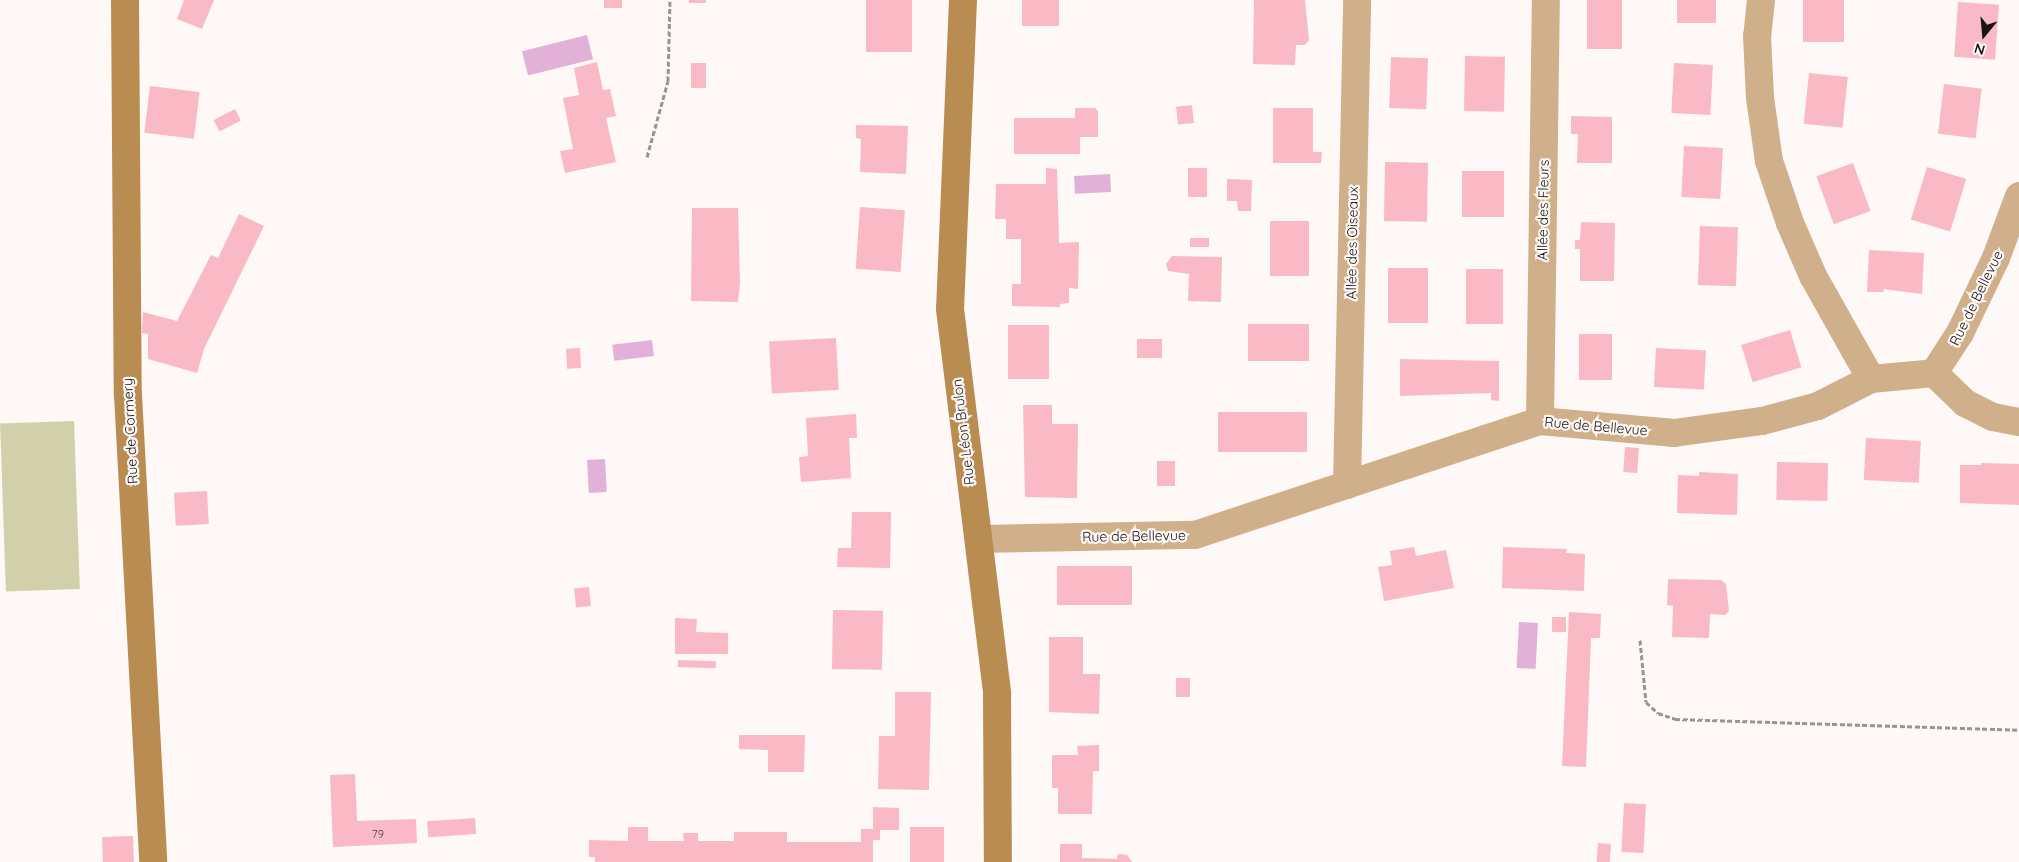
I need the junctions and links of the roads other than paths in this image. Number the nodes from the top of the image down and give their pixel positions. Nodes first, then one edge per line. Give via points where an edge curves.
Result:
1 (125, 0) edge
2 (963, 0) edge
3 (1357, 0) edge
4 (1546, 0) edge
5 (1761, 0) edge
6 (2019, 196) edge
7 (1934, 373) junction
8 (1871, 379) junction
9 (1540, 421) junction
10 (2019, 422) edge
11 (1347, 485) junction
12 (979, 539) junction
13 (153, 862) edge
14 (998, 862) edge

1 - 13 street, Rue de Cormery via 128,395
2 - 12 street, Rue Léon Brulon via 950,310 971,498
3 - 11 street, Allée des Oiseaux
4 - 9 street, Allée des Fleurs
5 - 8 street via 1757,36 1760,98 1769,160 1790,223 1813,276
6 - 7 street, Rue de Bellevue via 1992,266 1960,333
7 - 8 street, Rue de Bellevue
7 - 10 street via 1965,402 1993,416
8 - 9 street, Rue de Bellevue via 1818,406 1781,416 1674,433
9 - 11 street, Rue de Bellevue
11 - 12 street, Rue de Bellevue via 1196,535
12 - 14 street, Rue Léon Brulon via 998,694

